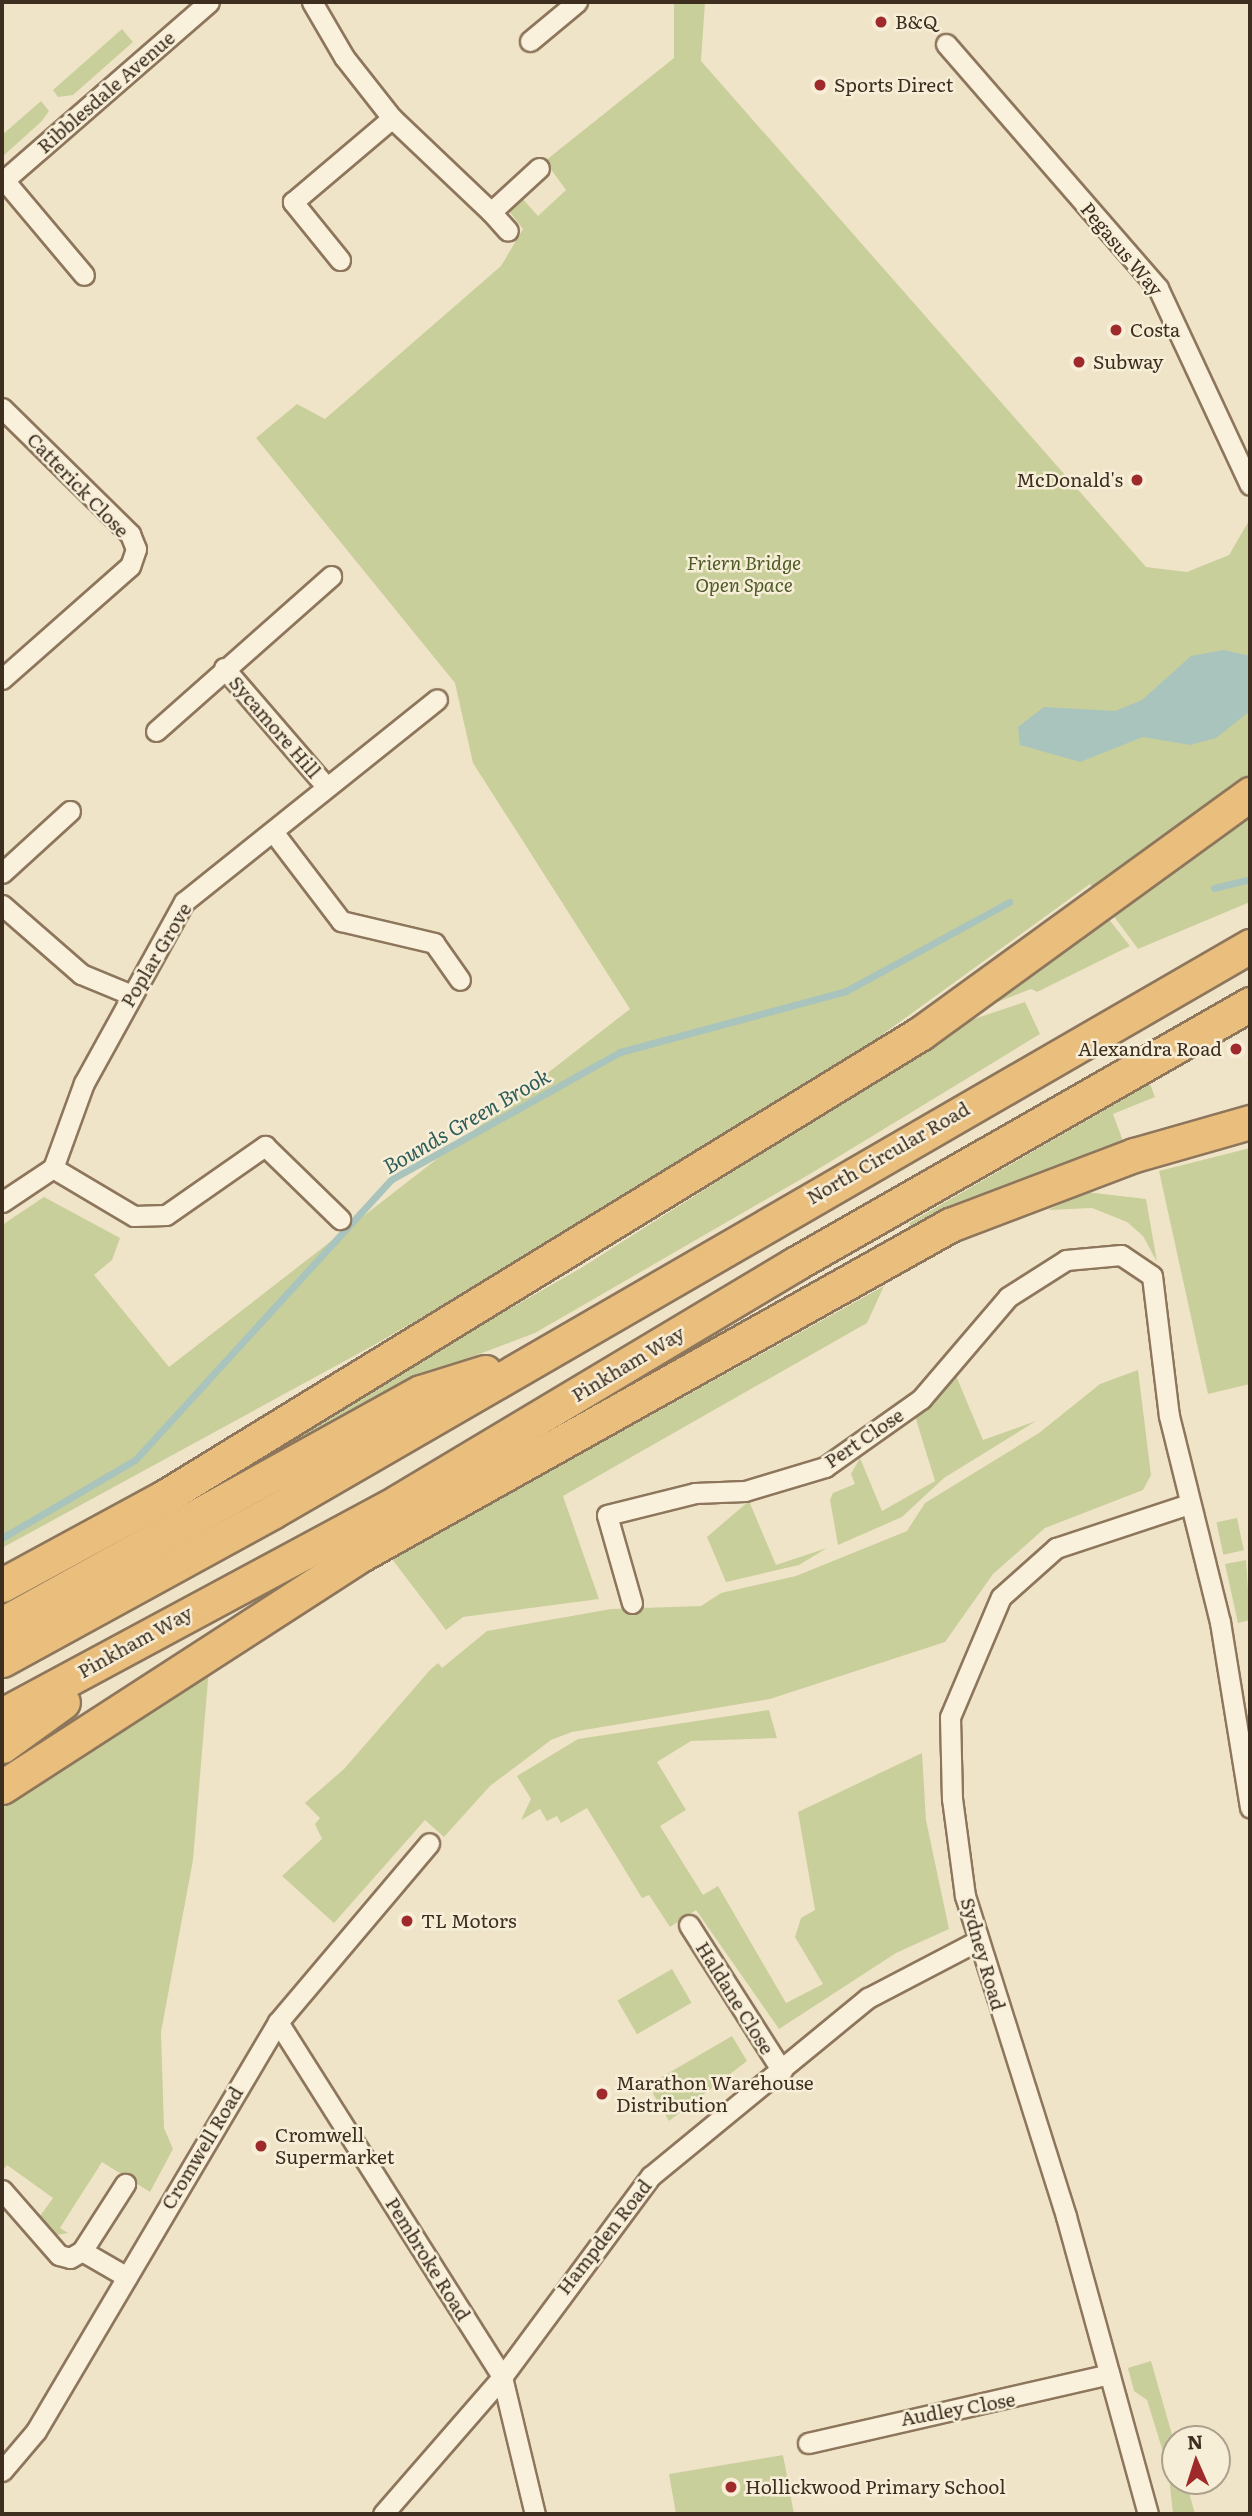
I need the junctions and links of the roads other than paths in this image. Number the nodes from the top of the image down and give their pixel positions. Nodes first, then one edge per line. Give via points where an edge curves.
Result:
1 (209, 2) edge
2 (312, 2) edge
3 (577, 2) edge
4 (530, 41) dead end
5 (946, 44) dead end
6 (392, 118) junction
7 (539, 168) dead end
8 (3, 181) edge
9 (491, 212) junction
10 (508, 231) dead end
11 (340, 260) dead end
12 (84, 275) dead end
13 (2, 408) edge
14 (1250, 485) edge
15 (331, 576) dead end
16 (224, 668) junction
17 (2, 680) edge
18 (437, 699) dead end
19 (156, 731) dead end
20 (326, 786) junction
21 (1250, 794) edge
22 (70, 811) dead end
23 (274, 833) junction
24 (2, 873) edge
25 (2, 905) edge
26 (1244, 949) edge
27 (460, 980) dead end
28 (132, 995) junction
29 (1250, 1004) edge
30 (1250, 1122) edge
31 (53, 1168) junction
32 (2, 1202) edge
33 (340, 1219) dead end
34 (537, 1356) junction
35 (1189, 1504) junction
36 (2, 1585) edge
37 (632, 1603) dead end
38 (181, 1616) junction
39 (2, 1624) edge
40 (2, 1660) edge
41 (2, 1715) edge
42 (2, 1746) edge
43 (2, 1787) edge
44 (1250, 1808) edge
45 (429, 1843) dead end
46 (689, 1925) dead end
47 (977, 1941) junction
48 (278, 2022) junction
49 (782, 2071) junction
50 (125, 2184) dead end
51 (2, 2190) edge
52 (82, 2251) junction
53 (127, 2277) junction
54 (1109, 2374) junction
55 (502, 2377) junction
56 (808, 2443) dead end
57 (2, 2471) edge
58 (383, 2514) edge
59 (535, 2514) edge
60 (1149, 2514) edge

1 - 8 street, Ribblesdale Avenue
2 - 6 street via 344,57
3 - 4 street
5 - 14 street, Pegasus Way via 1158,288
6 - 9 street
6 - 11 street via 293,202
7 - 9 street
8 - 12 street
9 - 10 street
13 - 17 street, Catterick Close via 130,534 136,549 130,566
15 - 16 street, Sycamore Hill
16 - 19 street, Sycamore Hill
16 - 20 street, Sycamore Hill
18 - 20 street, Poplar Grove
20 - 23 street, Poplar Grove
21 - 36 highway via 932,1027 166,1496
22 - 24 street
23 - 27 street via 341,921 434,943
23 - 28 street, Poplar Grove via 184,902
25 - 28 street via 81,974
26 - 34 highway, North Circular Road
28 - 31 street, Poplar Grove via 84,1083
29 - 38 highway, Pinkham Way via 819,1250 399,1501
30 - 43 highway via 1134,1156 950,1225 357,1557
31 - 32 street
31 - 33 street via 134,1216 166,1215 265,1146
34 - 39 highway via 421,1392
34 - 40 highway via 272,1512
35 - 37 street, Pert Close via 1169,1416 1152,1276 1121,1255 1066,1260 1008,1297 921,1399 825,1467 745,1490 695,1493 607,1515
35 - 44 street via 1220,1622
35 - 47 street, Sydney Road via 1056,1548 1001,1597 950,1717 952,1799
38 - 41 highway, Pinkham Way
38 - 42 highway
45 - 48 street, Cromwell Road
46 - 49 street, Haldane Close
47 - 49 street, Hampden Road via 868,1998
47 - 54 street, Sydney Road via 1066,2216
48 - 53 street, Cromwell Road
48 - 55 street, Pembroke Road
49 - 55 street, Hampden Road via 652,2176
50 - 52 street
51 - 52 street via 59,2255 70,2258
52 - 53 street
53 - 57 street, Cromwell Road via 36,2431
54 - 56 street, Audley Close
54 - 60 street, Sydney Road
55 - 58 street, Hampden Road
55 - 59 street, Pembroke Road

